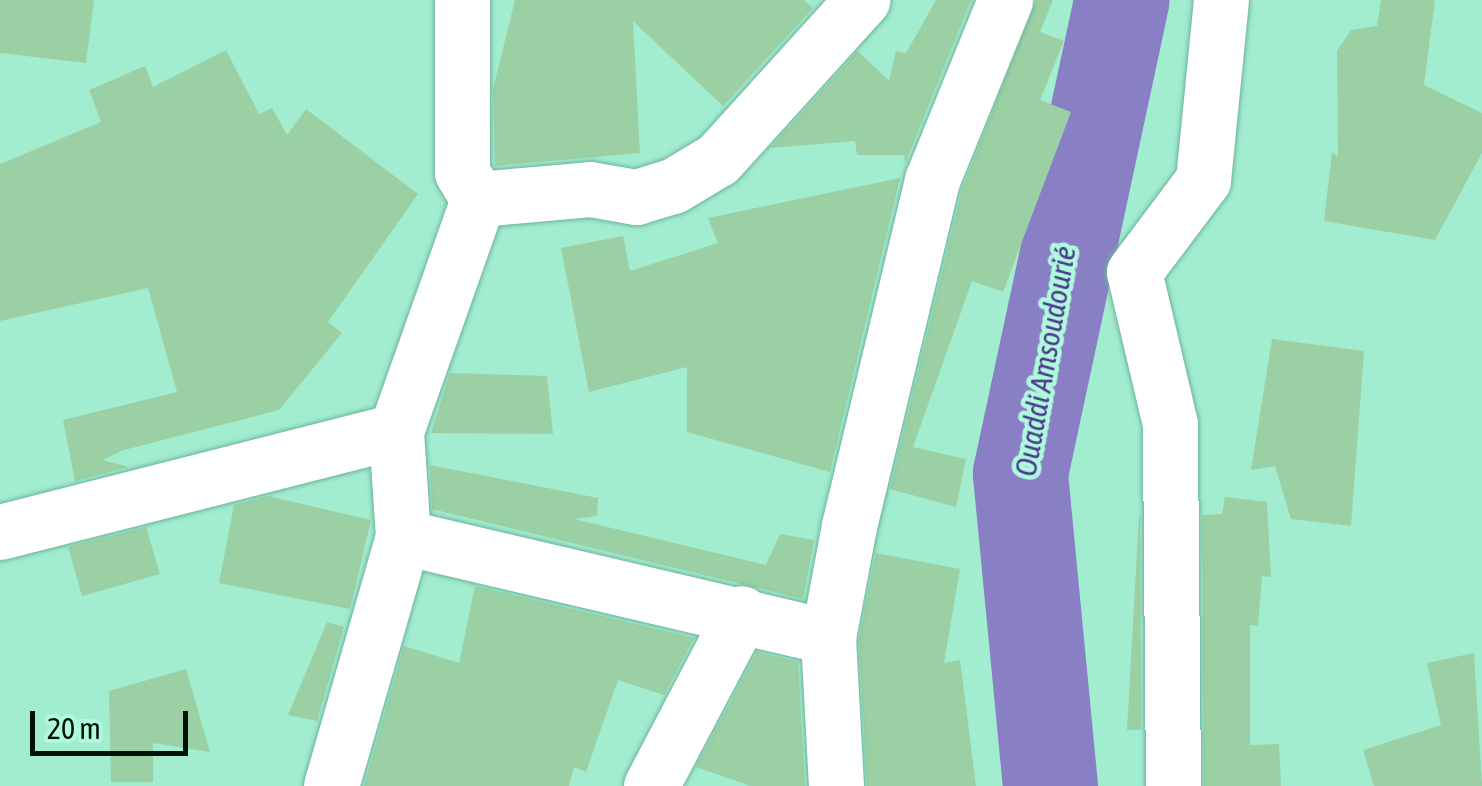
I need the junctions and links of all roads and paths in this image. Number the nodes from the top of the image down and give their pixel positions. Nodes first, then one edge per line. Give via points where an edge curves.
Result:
1 (462, 0) edge
2 (862, 0) edge
3 (1004, 0) edge
4 (1221, 0) edge
5 (478, 199) junction
6 (396, 432) junction
7 (0, 532) edge
8 (403, 537) junction
9 (742, 613) junction
10 (828, 637) junction
11 (331, 786) edge
12 (652, 786) edge
13 (836, 786) edge
14 (1174, 786) edge

1 - 5 street via 462,172
2 - 5 street via 718,159 673,186 636,196 590,189
3 - 10 street via 932,180
4 - 14 street via 1203,180 1134,272 1170,424
5 - 6 street
6 - 7 street
6 - 8 street
8 - 9 street
8 - 11 street
9 - 10 street
9 - 12 street
10 - 13 street

